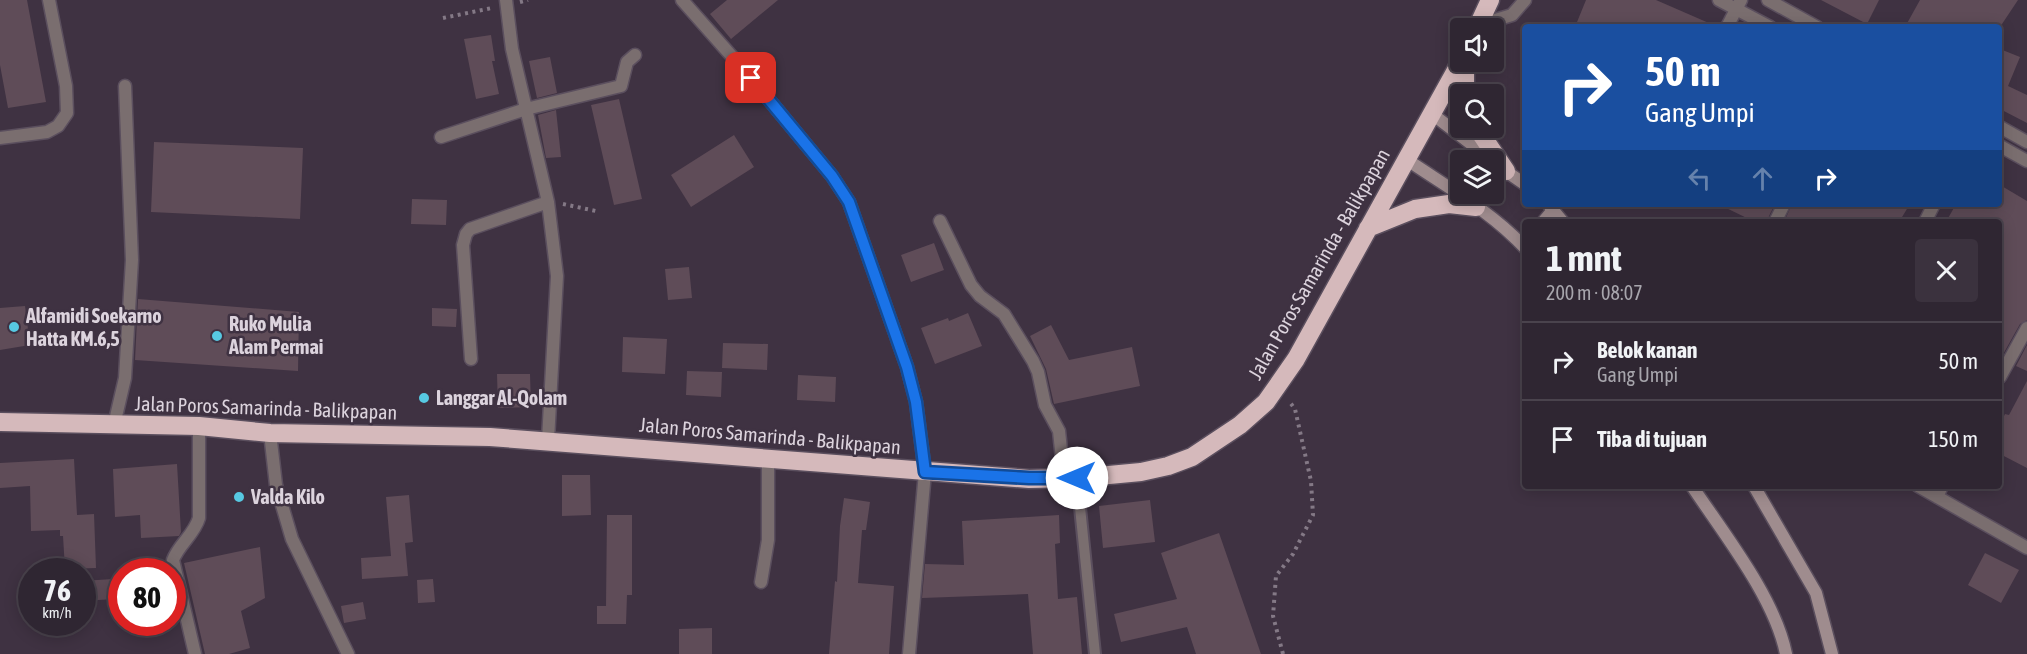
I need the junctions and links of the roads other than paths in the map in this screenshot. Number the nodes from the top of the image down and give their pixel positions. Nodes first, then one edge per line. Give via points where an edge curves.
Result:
1 (49, 0) edge
2 (681, 0) edge
3 (1490, 0) edge
4 (1525, 0) edge
5 (1719, 0) edge
6 (1768, 0) edge
7 (507, 2) edge
8 (1738, 5) edge
9 (1482, 18) edge
10 (1504, 18) edge
11 (1728, 24) edge
12 (1766, 24) edge
13 (1812, 24) edge
14 (635, 55) dead end
15 (1456, 72) edge
16 (125, 86) dead end
17 (526, 109) junction
18 (1431, 113) junction
19 (2002, 128) edge
20 (441, 137) dead end
21 (0, 138) edge
22 (2027, 142) edge
23 (2002, 147) edge
24 (1478, 150) edge
25 (1406, 159) junction
26 (2027, 161) edge
27 (1504, 170) edge
28 (1522, 182) edge
29 (548, 202) junction
30 (1476, 207) junction
31 (1551, 207) edge
32 (1561, 219) edge
33 (940, 221) dead end
34 (1368, 228) junction
35 (1522, 243) edge
36 (2027, 328) edge
37 (471, 359) dead end
38 (2002, 373) edge
39 (0, 422) edge
40 (114, 425) junction
41 (199, 426) junction
42 (270, 433) junction
43 (548, 440) junction
44 (768, 459) junction
45 (925, 472) junction
46 (1071, 478) junction
47 (1694, 489) edge
48 (1756, 489) edge
49 (1939, 492) edge
50 (2027, 548) edge
51 (761, 582) dead end
52 (195, 654) edge
53 (348, 654) edge
54 (909, 654) edge
55 (1095, 654) edge
56 (1786, 654) edge
57 (1832, 654) edge

1 - 21 street via 66,86 67,113 58,126 47,132
2 - 45 street via 751,78 849,202 907,367
3 - 9 highway
4 - 10 street via 1512,15
5 - 8 street
6 - 13 street
7 - 17 street via 512,49
8 - 11 street
8 - 12 street
14 - 17 street via 627,62 621,86
15 - 18 highway, Jalan Poros Samarinda - Balikpapan
16 - 40 street via 132,260 125,378
17 - 20 street
17 - 29 street
18 - 24 street
18 - 25 highway, Jalan Poros Samarinda - Balikpapan
19 - 22 street
23 - 26 street
25 - 30 street
25 - 34 highway, Jalan Poros Samarinda - Balikpapan
27 - 28 street
29 - 37 street via 470,229 466,234
29 - 43 street via 557,276
30 - 34 highway via 1449,204 1414,209
30 - 35 street
31 - 32 street
33 - 46 street via 970,285 1004,314 1036,366 1045,405 1059,431
34 - 46 highway, Jalan Poros Samarinda - Balikpapan via 1296,359 1266,402 1240,425 1192,457 1168,466
36 - 38 street
39 - 40 highway, Jalan Poros Samarinda - Balikpapan
40 - 41 highway, Jalan Poros Samarinda - Balikpapan
41 - 42 highway, Jalan Poros Samarinda - Balikpapan
41 - 52 street via 199,518 196,529 176,550 173,560
42 - 43 highway, Jalan Poros Samarinda - Balikpapan
42 - 53 street via 276,485 292,539
43 - 44 highway, Jalan Poros Samarinda - Balikpapan
44 - 45 highway, Jalan Poros Samarinda - Balikpapan
44 - 51 street via 767,549
45 - 46 highway, Jalan Poros Samarinda - Balikpapan
45 - 54 street
46 - 55 lane
47 - 56 street via 1745,564 1775,619
48 - 57 street via 1816,593
49 - 50 street

